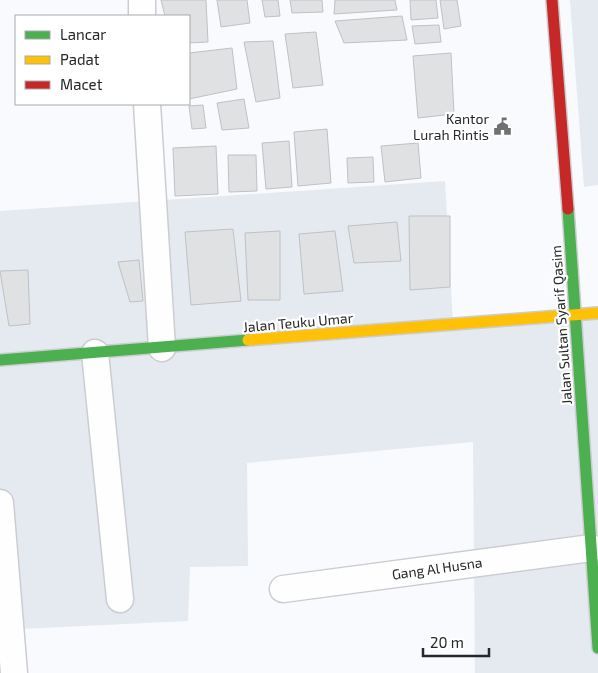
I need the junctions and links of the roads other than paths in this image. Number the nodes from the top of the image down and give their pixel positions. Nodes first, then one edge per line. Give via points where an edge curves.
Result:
1 (142, 0) edge
2 (552, 0) edge
3 (142, 15) edge
4 (147, 105) edge
5 (598, 313) edge
6 (576, 314) junction
7 (162, 348) junction
8 (95, 353) junction
9 (0, 360) edge
10 (0, 503) edge
11 (591, 548) junction
12 (283, 589) dead end
13 (120, 599) dead end
14 (598, 648) edge
15 (14, 673) edge

1 - 3 street
2 - 6 main road, Jalan Sultan Syarif Qasim
4 - 7 street
5 - 6 main road, Jalan Teuku Umar
6 - 7 main road, Jalan Teuku Umar
6 - 11 main road, Jalan Sultan Syarif Qasim
7 - 8 main road, Jalan Teuku Umar
8 - 9 main road, Jalan Teuku Umar
8 - 13 street
10 - 15 street
11 - 12 street, Gang Al Husna
11 - 14 main road, Jalan Sultan Syarif Qasim

